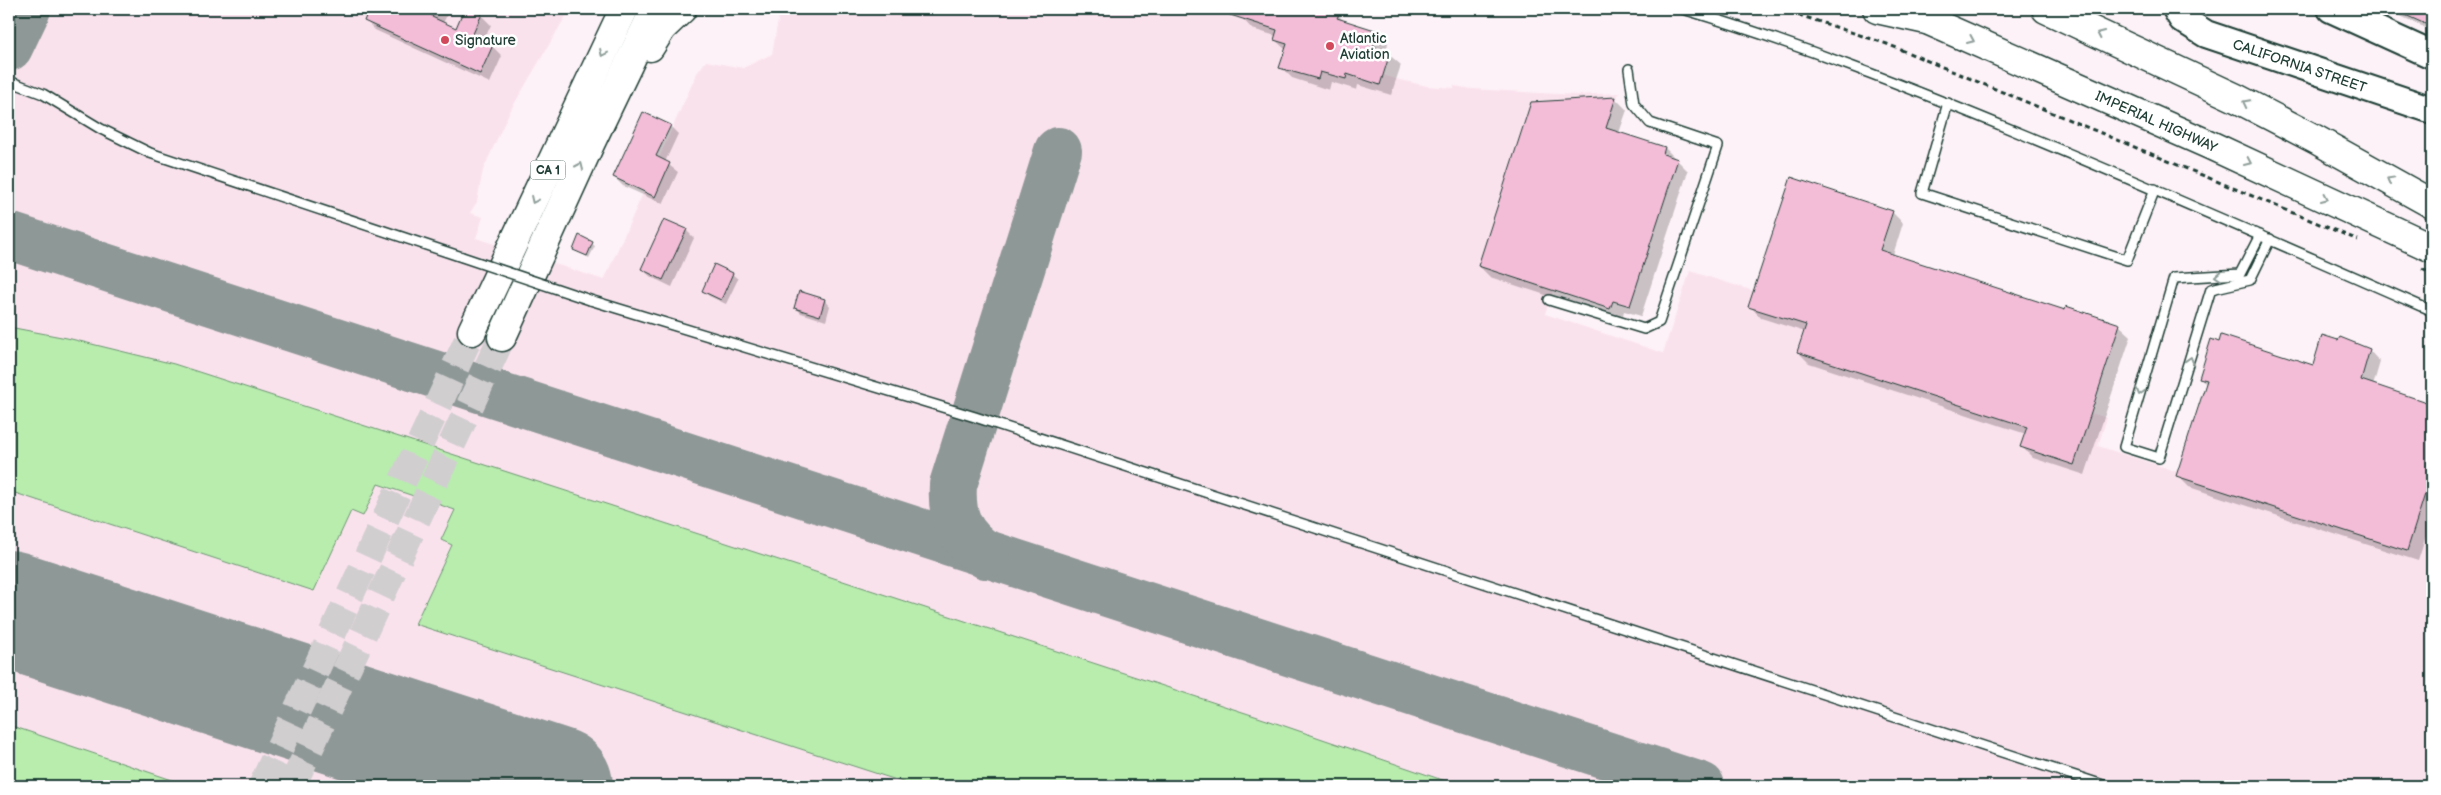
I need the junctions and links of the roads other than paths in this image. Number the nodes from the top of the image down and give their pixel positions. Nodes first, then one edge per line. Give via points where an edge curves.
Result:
1 (624, 9) edge
2 (656, 9) edge
3 (682, 9) edge
4 (1683, 9) edge
5 (1877, 9) edge
6 (1900, 9) edge
7 (2046, 9) edge
8 (2176, 9) edge
9 (2331, 9) edge
10 (1927, 20) junction
11 (2432, 55) edge
12 (1629, 69) dead end
13 (9, 81) edge
14 (1948, 103) junction
15 (2432, 110) edge
16 (591, 142) junction
17 (2155, 188) junction
18 (2432, 204) edge
19 (2260, 235) junction
20 (2270, 239) junction
21 (2424, 257) edge
22 (1549, 300) dead end
23 (2432, 311) edge
24 (472, 331) tunnel mouth
25 (502, 338) tunnel mouth
26 (2106, 786) edge

1 -> 24 main road, CA 1
2 - 16 main road, CA 1
3 - 16 main road via 662,28
4 - 14 lane via 1841,61
5 - 10 main road, IMPERIAL HIGHWAY
6 - 10 main road
18 -> 7 main road via 2236,98
8 - 15 street, CALIFORNIA STREET via 2182,19 2206,34
9 - 11 street
10 -> 21 main road, IMPERIAL HIGHWAY via 2219,149
12 - 22 lane via 1634,104 1650,123 1718,146 1659,322 1644,330
13 - 26 lane, bridge via 43,94 101,129 150,153 590,300 975,417
14 - 17 lane
14 - 17 lane via 1922,193 2127,260
25 -> 16 main road, CA 1
17 - 19 lane
19 - 20 lane
19 -> 20 lane via 2240,274 2174,278 2124,447 2160,458 2212,289 2250,280
20 - 23 lane

